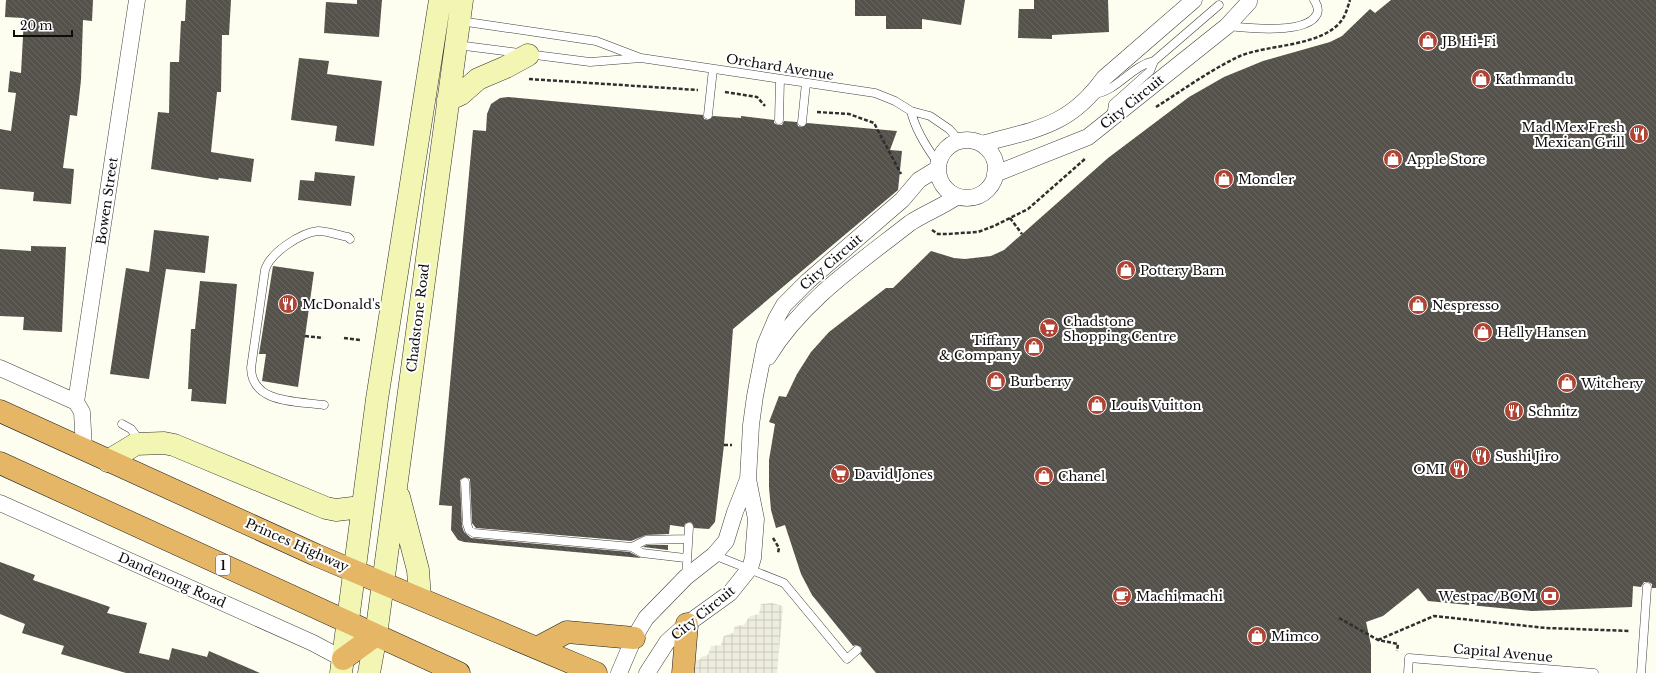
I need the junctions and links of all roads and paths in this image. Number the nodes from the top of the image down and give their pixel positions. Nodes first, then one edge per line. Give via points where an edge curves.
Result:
1 (137, 0) edge
2 (462, 0) edge
3 (1194, 0) edge
4 (1249, 0) edge
5 (1314, 0) edge
6 (1219, 5) dead end
7 (447, 16) edge
8 (1227, 26) junction
9 (445, 43) junction
10 (528, 55) junction
11 (641, 58) junction
12 (1154, 61) junction
13 (713, 68) junction
14 (526, 78) dead end
15 (780, 79) junction
16 (806, 83) junction
17 (710, 91) junction
18 (1093, 94) junction
19 (448, 100) junction
20 (779, 111) junction
21 (911, 111) junction
22 (803, 112) junction
23 (708, 115) dead end
24 (1111, 119) junction
25 (779, 120) dead end
26 (802, 122) dead end
27 (876, 125) dead end
28 (960, 141) junction
29 (982, 144) junction
30 (938, 166) junction
31 (996, 174) junction
32 (956, 197) junction
33 (1010, 218) dead end
34 (1022, 234) dead end
35 (350, 239) dead end
36 (305, 336) dead end
37 (323, 338) dead end
38 (344, 338) dead end
39 (360, 340) dead end
40 (0, 368) edge
41 (758, 379) junction
42 (76, 402) junction
43 (324, 405) dead end
44 (0, 411) edge
45 (122, 424) dead end
46 (141, 443) junction
47 (84, 449) junction
48 (108, 461) junction
49 (0, 463) edge
50 (748, 479) junction
51 (465, 482) dead end
52 (396, 488) junction
53 (0, 503) edge
54 (361, 507) junction
55 (689, 527) dead end
56 (687, 539) junction
57 (632, 547) junction
58 (714, 555) junction
59 (685, 558) junction
60 (750, 568) junction
61 (354, 570) junction
62 (686, 578) junction
63 (383, 582) junction
64 (1647, 587) dead end
65 (420, 598) junction
66 (1339, 618) dead end
67 (347, 622) junction
68 (687, 624) junction
69 (1631, 631) dead end
70 (376, 635) junction
71 (634, 638) junction
72 (1378, 640) junction
73 (536, 648) junction
74 (857, 650) dead end
75 (1397, 658) dead end
76 (342, 666) edge
77 (369, 673) edge
78 (459, 673) edge
79 (596, 673) edge
80 (619, 673) edge
81 (647, 673) edge
82 (683, 673) edge
83 (1408, 673) edge
84 (1594, 673) edge
85 (1640, 673) edge

1 - 42 street, Bowen Street
2 - 7 street, Chadstone Road
3 - 18 street via 1104,78
4 - 8 street, City Circuit via 1242,12
5 - 8 lane via 1318,12 1312,21 1306,23 1273,29
6 - 12 lane
7 - 9 street, Chadstone Road
7 - 11 lane, Orchard Avenue via 596,41
8 - 24 street, City Circuit
9 - 10 lane, Orchard Avenue
9 - 19 street, Chadstone Road
9 - 54 street, Chadstone Road
10 - 11 lane, Orchard Avenue via 590,62
10 - 19 street via 478,79 461,94
11 - 13 lane, Orchard Avenue
12 - 18 lane via 1144,63 1103,93
12 - 24 lane via 1150,71 1113,104
13 - 15 lane, Orchard Avenue
13 - 17 lane
14 - 17 path
15 - 16 lane, Orchard Avenue
15 - 20 lane
16 - 21 lane, Orchard Avenue via 881,95
16 - 22 lane
17 - 20 path via 757,96 766,110
17 - 23 lane
18 - 29 street via 1070,114 1039,129
19 - 52 street, Chadstone Road
20 - 25 lane
21 - 28 lane, Orchard Avenue via 930,116 949,129
21 - 30 lane via 913,122
22 - 26 lane
22 - 27 path via 849,114 870,120
24 - 31 street, City Circuit via 1080,141
28 - 29 street
28 - 30 street via 946,149
29 - 31 street via 993,157
30 - 32 street via 943,186
30 - 41 street, City Circuit via 919,180 902,200 784,305 771,329
31 - 32 street via 984,193 973,198
32 - 41 street, City Circuit via 910,223 823,292 776,343
33 - 34 path
35 - 43 lane via 322,231 311,233 276,252 267,262 265,270 250,368 253,381 265,395
36 - 37 path
38 - 39 path
40 - 42 street
41 - 50 street, City Circuit via 751,425
42 - 47 street via 82,412
44 - 47 highway, Princes Highway
45 - 46 lane via 135,433
46 - 48 street
46 - 54 street via 164,443 186,449 326,508 336,510
47 - 48 highway, Princes Highway
48 - 61 highway, Princes Highway
49 - 67 highway, 1
50 - 58 street, City Circuit via 726,541
50 - 60 street, City Circuit via 756,518
51 - 57 lane via 467,524 469,530 474,533
52 - 63 street, Chadstone Road
52 - 65 street via 418,570
53 - 76 street, Dandenong Road via 313,643
54 - 61 street, Chadstone Road
55 - 56 lane
56 - 57 lane via 646,540
56 - 59 lane
57 - 59 lane via 642,553
58 - 60 lane
58 - 62 street, City Circuit
59 - 62 lane
60 - 68 street, City Circuit via 730,593
60 - 74 lane via 784,583 847,659
61 - 63 highway, Princes Highway
61 - 67 street, Chadstone Road
62 - 71 street, City Circuit via 651,613
63 - 65 highway, Princes Highway
63 - 70 street, Chadstone Road
64 - 85 lane
65 - 73 highway, Princes Highway
66 - 72 path
67 - 70 highway, 1
67 - 76 street, Chadstone Road
68 - 81 street, City Circuit via 667,642
68 - 82 highway
69 - 72 path via 1546,628 1434,616
70 - 76 highway
70 - 77 street, Chadstone Road
70 - 78 highway, 1
71 - 73 highway via 567,632
71 - 80 street, City Circuit
72 - 75 path via 1398,644
73 - 79 highway, Princes Highway
83 - 84 lane, Capital Avenue via 1409,658

